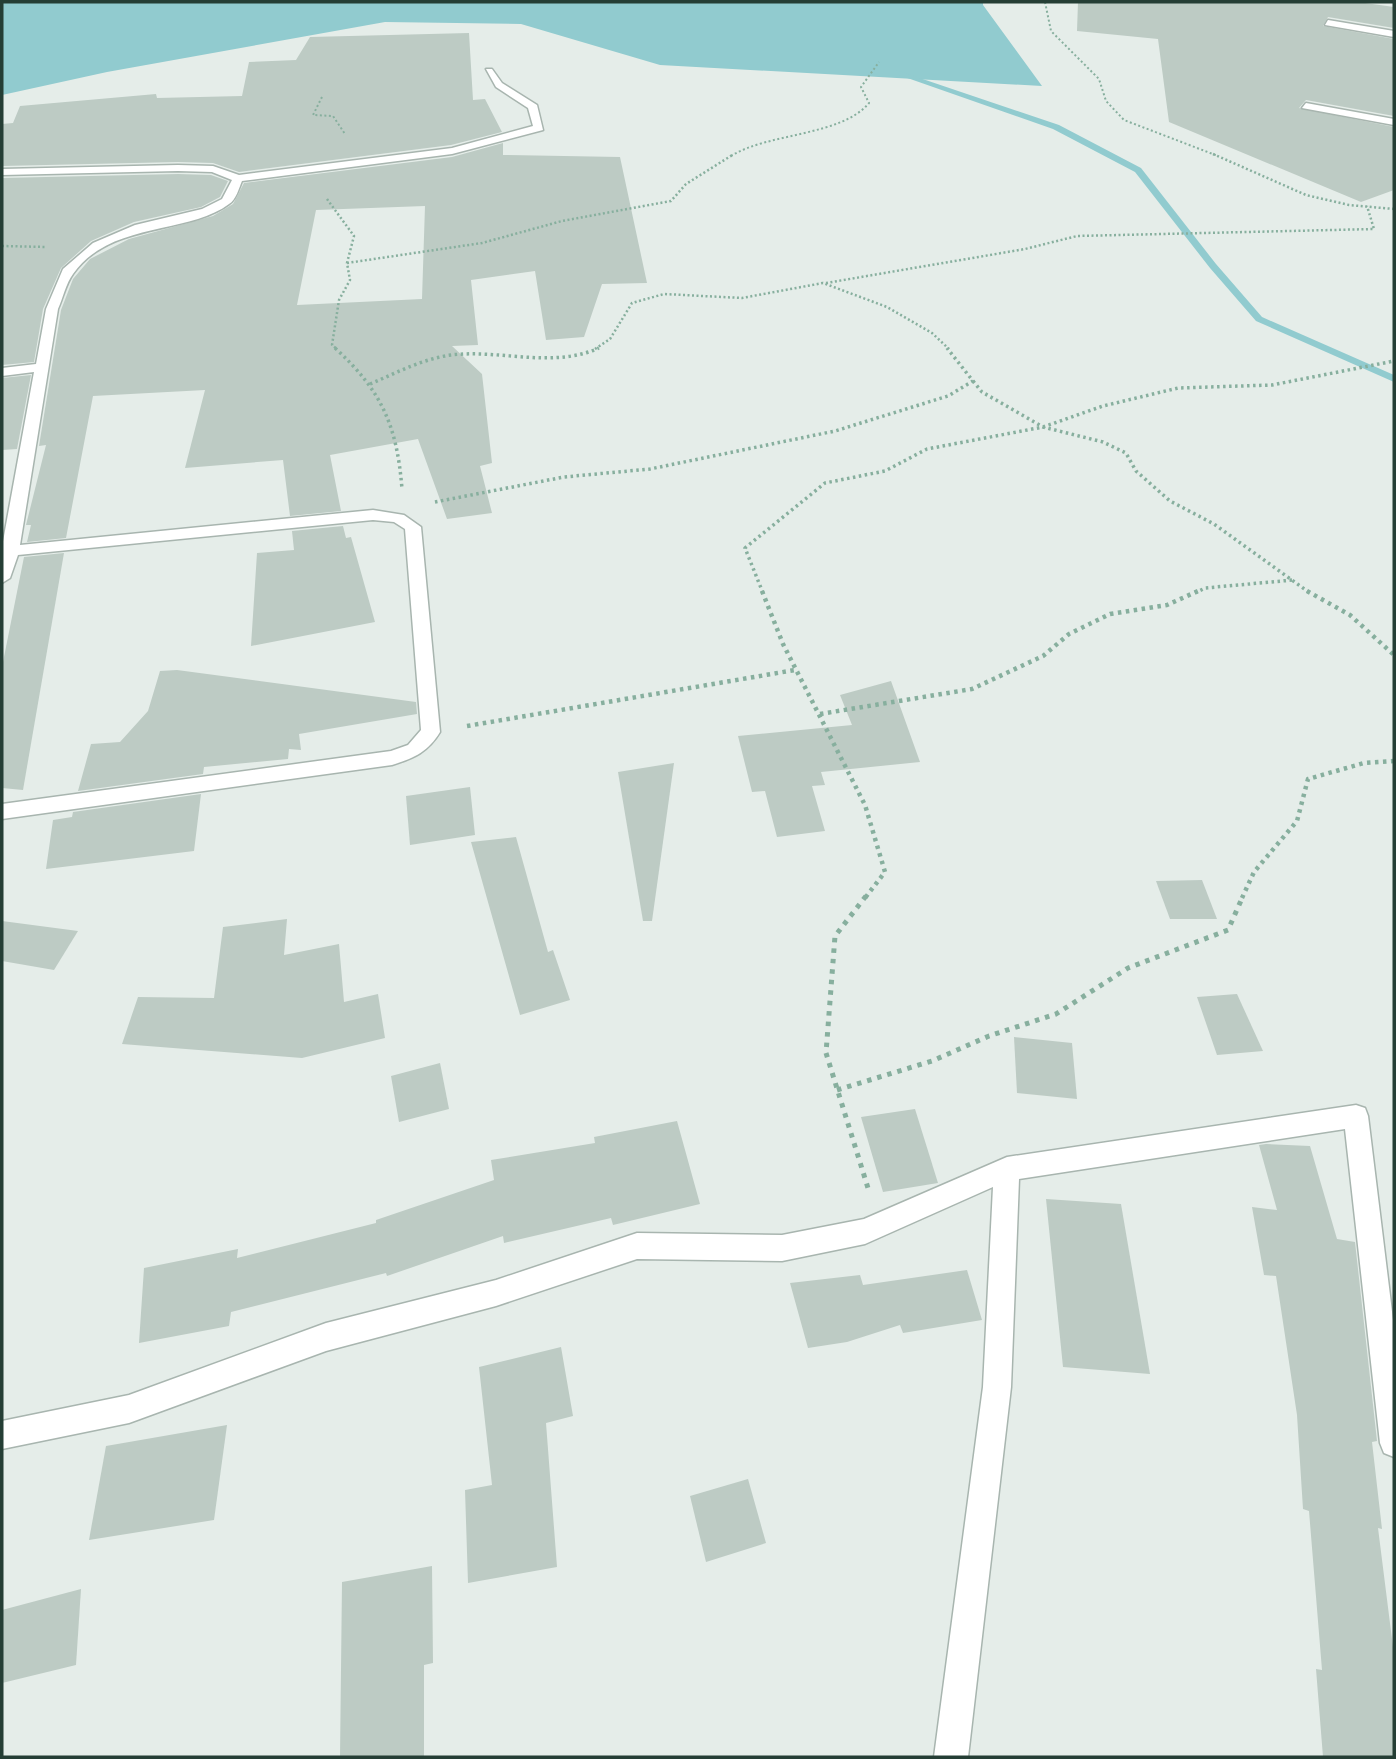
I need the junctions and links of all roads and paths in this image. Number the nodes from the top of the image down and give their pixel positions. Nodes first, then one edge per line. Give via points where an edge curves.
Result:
1 (1045, 2) edge
2 (1328, 23) dead end
3 (1394, 34) edge
4 (879, 62) dead end
5 (489, 71) dead end
6 (322, 97) dead end
7 (1306, 106) dead end
8 (1394, 122) edge
9 (340, 165) junction
10 (2, 172) edge
11 (238, 178) junction
12 (1367, 206) junction
13 (1394, 209) edge
14 (347, 263) junction
15 (823, 283) junction
16 (1394, 360) edge
17 (43, 367) junction
18 (2, 372) edge
19 (973, 381) junction
20 (370, 384) junction
21 (1043, 427) junction
22 (399, 513) junction
23 (6, 552) edge
24 (2, 578) edge
25 (1294, 580) junction
26 (1394, 655) edge
27 (795, 670) junction
28 (820, 714) junction
29 (431, 732) junction
30 (1394, 761) edge
31 (2, 812) edge
32 (838, 1090) junction
33 (1007, 1169) junction
34 (865, 1231) junction
35 (2, 1435) edge
36 (1394, 1443) edge
37 (951, 1757) edge

1 - 12 path via 1051,31 1099,79 1106,101 1124,120 1306,195
2 - 3 street
4 - 14 path via 861,88 869,103 861,113 800,135 743,148 686,184 670,201 562,221 481,243
5 - 9 street via 499,85 533,107 539,128 452,151
6 - 9 path via 313,115 333,116 349,139 347,156
7 - 8 street
9 - 11 street
9 - 14 path via 325,197 354,236
10 - 11 street via 178,168 213,169
11 - 17 street via 227,201 206,212 119,236 76,263 67,272 52,309
12 - 13 path
12 - 15 path via 1374,229 1073,236 1031,248
14 - 20 path via 350,280 339,300 332,345
15 - 19 path via 887,307 932,333 958,358
15 - 20 path via 742,298 664,294 632,303 603,346 587,353 550,359 451,355
16 - 21 path via 1272,385 1178,388 1103,406
17 - 18 street
17 - 23 street
19 - 21 path via 982,392
19 - 22 path via 948,396 835,431 650,469 564,477
20 - 22 path via 390,416 400,447
21 - 25 path via 1103,442 1126,453 1136,471 1170,501 1214,524
21 - 27 path via 927,449 885,471 825,483 745,548
22 - 23 street
22 - 29 street via 413,527
23 - 24 street
25 - 26 path via 1350,615
25 - 28 path via 1205,588 1167,605 1110,614 1069,634 1043,656 972,689
27 - 28 path
27 - 29 path
28 - 32 path via 865,805 885,872 835,936 826,1053
29 - 31 street via 415,750 392,758
30 - 32 path via 1364,763 1308,779 1297,821 1254,872 1228,929 1128,968 1056,1014 989,1035 932,1062
32 - 34 path via 868,1187
33 - 34 street
33 - 36 street via 1356,1116
33 - 37 street via 997,1387
34 - 35 street via 782,1248 637,1246 496,1293 326,1337 129,1409

